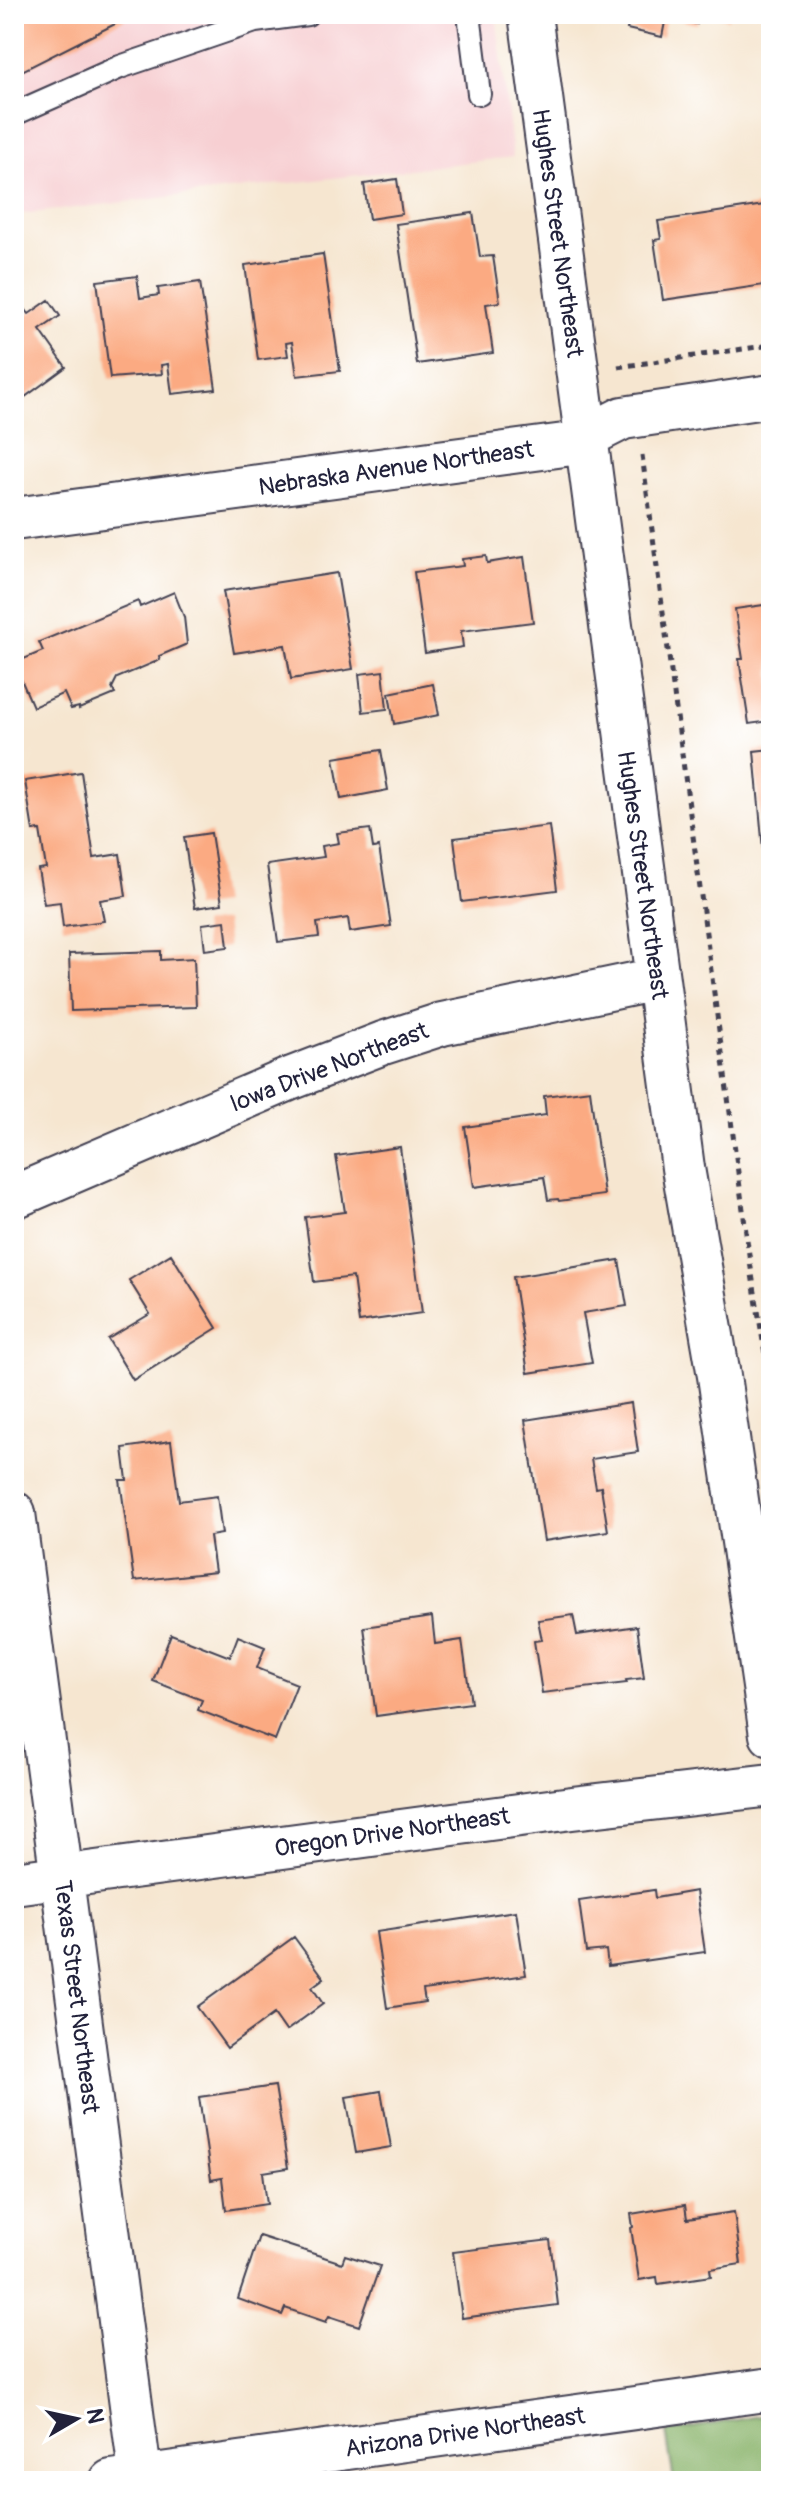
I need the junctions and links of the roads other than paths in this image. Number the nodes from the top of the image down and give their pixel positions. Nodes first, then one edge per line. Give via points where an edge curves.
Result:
1 (307, 14) edge
2 (469, 14) edge
3 (530, 14) edge
4 (479, 94) dead end
5 (14, 114) edge
6 (771, 396) edge
7 (585, 437) junction
8 (14, 519) edge
9 (657, 979) junction
10 (14, 1197) edge
11 (14, 1513) edge
12 (771, 1735) edge
13 (771, 1785) edge
14 (62, 1876) junction
15 (14, 1883) edge
16 (771, 2389) edge
17 (131, 2480) edge

1 - 5 lane via 255,21 165,51
2 - 4 lane
3 - 7 street, Hughes Street Northeast
6 - 7 street, Nebraska Avenue Northeast via 623,418
7 - 8 street, Nebraska Avenue Northeast via 572,444
7 - 9 street, Hughes Street Northeast
9 - 10 street, Iowa Drive Northeast via 442,1024 383,1043
9 - 12 street, Hughes Street Northeast
11 - 14 street, Texas Street Northeast
13 - 14 street, Oregon Drive Northeast
14 - 15 street, Oregon Drive Northeast
14 - 17 street, Texas Street Northeast
16 - 17 street, Arizona Drive Northeast

